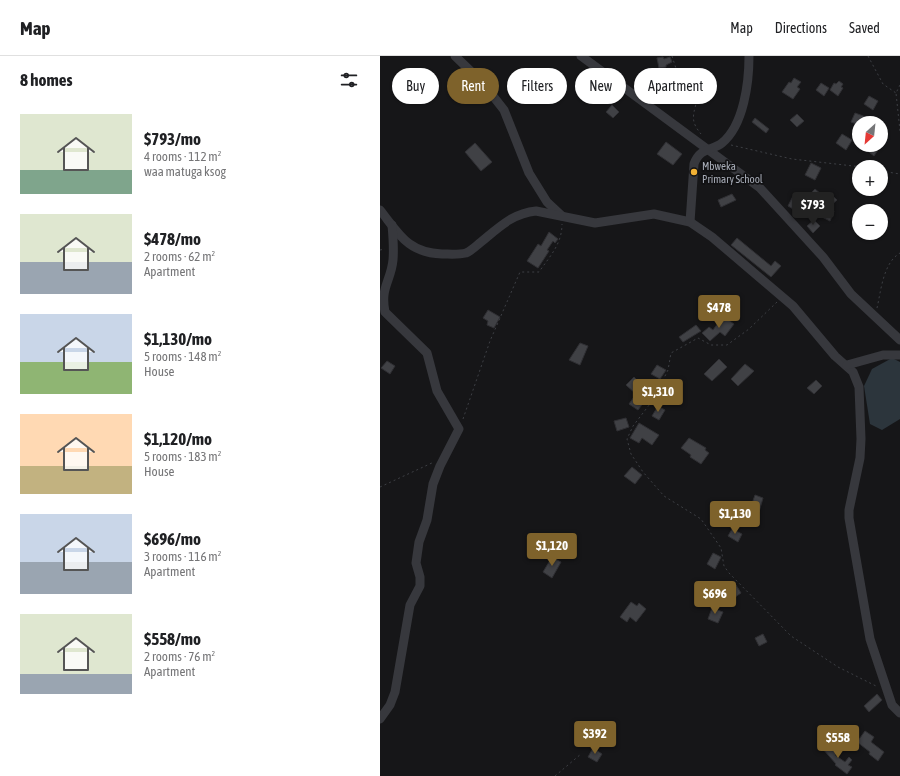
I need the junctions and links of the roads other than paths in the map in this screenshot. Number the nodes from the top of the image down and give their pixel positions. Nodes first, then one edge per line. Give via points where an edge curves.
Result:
1 (455, 56) edge
2 (581, 56) edge
3 (749, 56) edge
4 (707, 149) junction
5 (380, 210) edge
6 (562, 216) junction
7 (690, 222) junction
8 (392, 225) junction
9 (900, 340) edge
10 (900, 355) edge
11 (847, 365) junction
12 (900, 713) edge
13 (380, 719) edge

1 - 6 street via 482,82 504,110 529,173 547,202
2 - 4 street
3 - 4 street via 749,74 736,125 722,143
4 - 7 street via 695,160 693,167
4 - 9 street via 760,188 823,257 851,294
5 - 8 street
6 - 7 street via 595,223 654,214
6 - 8 street via 536,211 514,216 466,253 453,254 429,254 420,251 401,238
7 - 11 street via 712,237 800,313 835,356
8 - 13 street via 392,270 384,283 382,304 385,312 427,353 437,391 459,429 433,484 416,563 420,586 410,605 395,692
10 - 11 street via 883,355
11 - 12 street via 856,377 859,387 861,427 860,458 849,518 870,639 892,705

